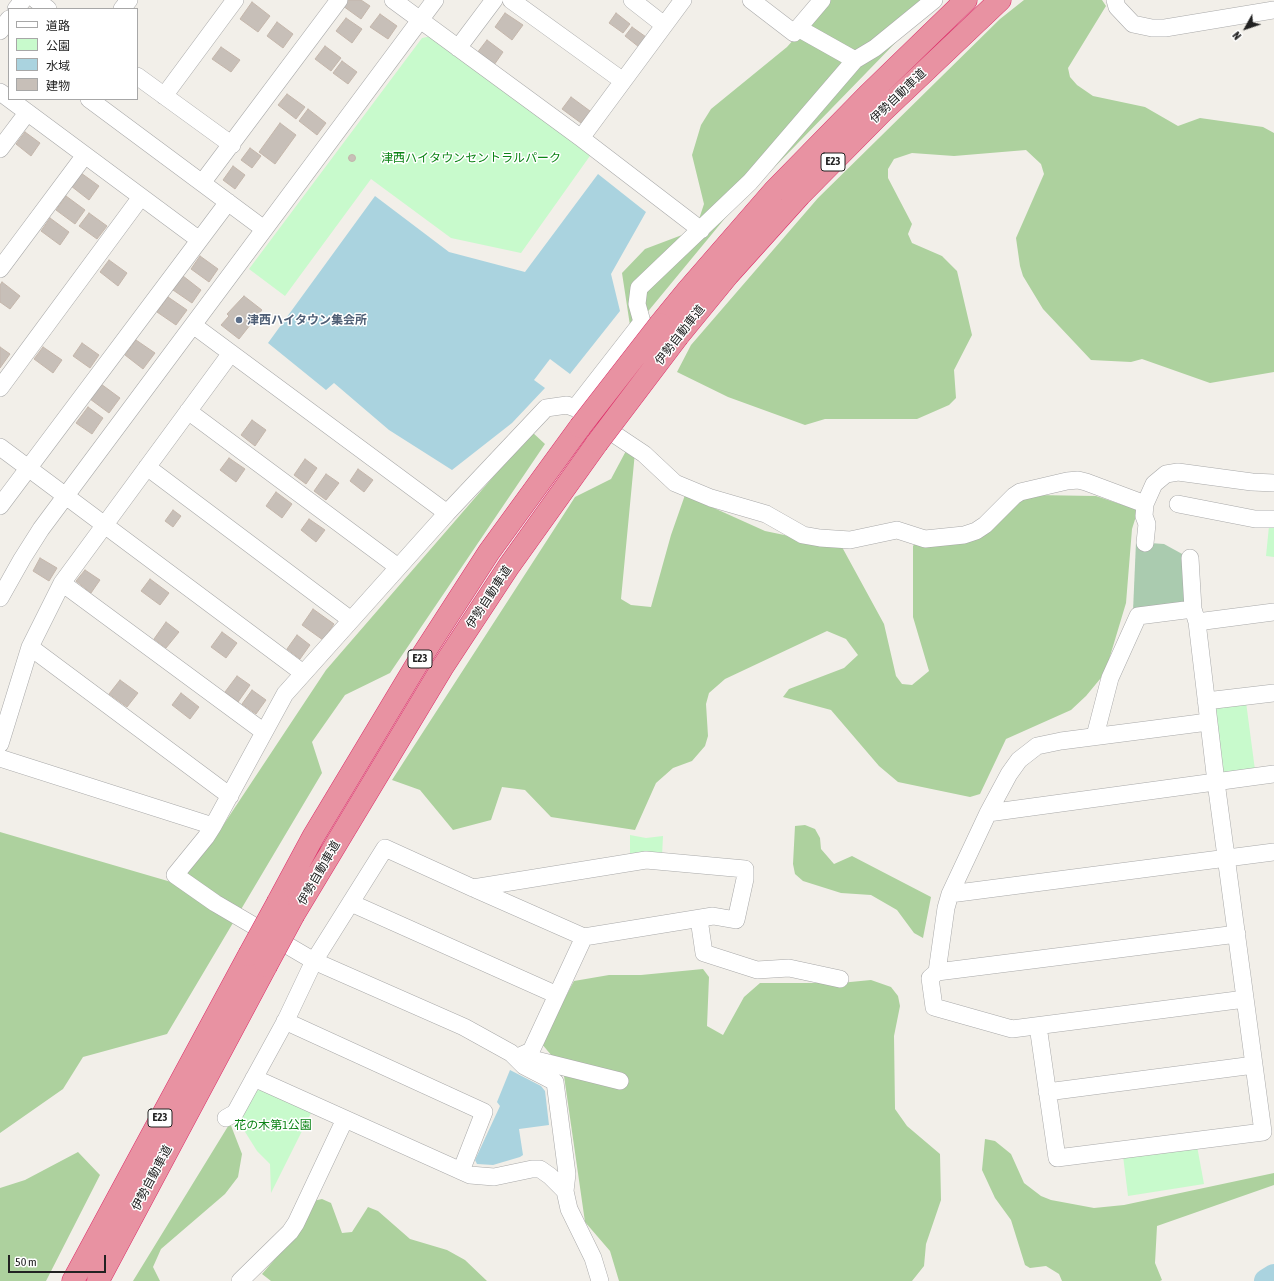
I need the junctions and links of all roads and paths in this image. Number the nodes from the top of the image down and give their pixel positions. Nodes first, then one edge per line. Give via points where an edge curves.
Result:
1 (23, 0) edge
2 (36, 0) edge
3 (129, 0) edge
4 (235, 0) edge
5 (339, 0) edge
6 (394, 0) edge
7 (435, 0) edge
8 (494, 0) edge
9 (511, 0) edge
10 (632, 0) edge
11 (683, 0) edge
12 (751, 0) edge
13 (822, 0) edge
14 (934, 0) edge
15 (966, 0) edge
16 (1000, 0) edge
17 (1115, 0) edge
18 (17, 8) edge
19 (47, 8) edge
20 (123, 8) edge
21 (1274, 10) edge
22 (8, 20) edge
23 (420, 20) junction
24 (664, 25) junction
25 (798, 28) junction
26 (0, 32) edge
27 (8, 39) edge
28 (458, 48) junction
29 (855, 60) junction
30 (138, 77) edge
31 (623, 81) junction
32 (0, 92) edge
33 (164, 96) junction
34 (8, 98) edge
35 (10, 100) edge
36 (90, 100) edge
37 (27, 113) junction
38 (581, 138) junction
39 (232, 145) junction
40 (0, 149) edge
41 (85, 155) junction
42 (202, 183) junction
43 (141, 197) junction
44 (228, 202) junction
45 (264, 229) junction
46 (701, 230) junction
47 (198, 239) junction
48 (0, 269) edge
49 (193, 325) junction
50 (669, 330) junction
51 (231, 353) junction
52 (0, 388) edge
53 (188, 410) junction
54 (578, 418) junction
55 (0, 447) edge
56 (28, 467) junction
57 (147, 467) junction
58 (1274, 483) edge
59 (65, 496) junction
60 (1145, 504) junction
61 (1178, 504) dead end
62 (0, 506) edge
63 (447, 513) junction
64 (1274, 519) edge
65 (104, 525) junction
66 (1145, 543) dead end
67 (1190, 558) dead end
68 (398, 567) junction
69 (62, 583) junction
70 (0, 598) edge
71 (1274, 612) edge
72 (1195, 615) junction
73 (351, 620) junction
74 (30, 648) junction
75 (303, 674) junction
76 (1274, 692) edge
77 (1206, 701) junction
78 (1208, 722) junction
79 (264, 732) junction
80 (1095, 736) junction
81 (0, 744) edge
82 (0, 758) edge
83 (1274, 774) edge
84 (1216, 782) junction
85 (230, 796) junction
86 (988, 812) junction
87 (213, 826) junction
88 (1274, 852) edge
89 (1226, 858) junction
90 (473, 888) junction
91 (950, 894) junction
92 (351, 903) junction
93 (286, 908) junction
94 (698, 919) junction
95 (1237, 934) junction
96 (584, 937) junction
97 (257, 961) junction
98 (314, 961) junction
99 (938, 972) junction
100 (840, 979) dead end
101 (557, 996) junction
102 (1245, 999) junction
103 (285, 1021) junction
104 (1038, 1026) junction
105 (515, 1054) junction
106 (1254, 1065) junction
107 (254, 1078) junction
108 (620, 1081) dead end
109 (1047, 1092) junction
110 (1268, 1117) edge
111 (226, 1118) dead end
112 (345, 1119) junction
113 (461, 1171) junction
114 (565, 1191) junction
115 (73, 1281) edge
116 (98, 1281) edge
117 (240, 1281) edge
118 (600, 1281) edge

1 - 18 street
2 - 19 street
3 - 20 street
4 - 33 street
5 - 39 street
6 - 23 street
7 - 23 street
8 - 28 street
9 - 31 street
10 - 24 street
11 - 24 street
12 - 25 street via 794,33
13 - 25 street
14 - 29 street via 875,48
15 - 50 highway, 伊勢自動車道 / E23 via 774,191 687,291
16 - 50 highway, 伊勢自動車道 / E23 via 883,111 800,195 728,275
17 - 21 street via 1133,24 1152,28
22 - 26 street
23 - 28 street
23 - 45 street
24 - 31 street
25 - 29 street
26 - 27 street
28 - 38 street
29 - 46 street via 750,182
30 - 33 street
31 - 38 street
32 - 34 street
33 - 39 street
35 - 37 street
36 - 42 street
37 - 40 street
37 - 41 street
38 - 46 street
39 - 42 street
41 - 43 street
41 - 48 street
42 - 44 street
43 - 47 street
43 - 52 street
44 - 45 street
44 - 47 street
45 - 49 street
46 - 54 street via 639,288 637,304 642,322
47 - 56 street
49 - 51 street
49 - 59 street
50 - 54 highway, 伊勢自動車道 / E23, bridge
50 - 93 highway, 伊勢自動車道 / E23, bridge via 597,443 509,566
51 - 53 street
51 - 63 street
53 - 57 street
53 - 68 street
54 - 60 street via 644,454 675,483 711,498 766,514 804,535 820,538 850,540 897,530 925,539 964,535 985,525 1020,492 1073,480 1086,482
54 - 63 street via 567,404 546,408
54 - 93 highway, 伊勢自動車道 / E23 via 420,659 313,837
55 - 56 street
56 - 59 street
56 - 62 street
57 - 65 street
57 - 73 street
58 - 60 street via 1178,472 1166,474 1154,484
59 - 65 street
59 - 70 street via 22,559
60 - 66 street
61 - 64 street via 1255,519
63 - 68 street
65 - 69 street
65 - 75 street
67 - 72 street
68 - 73 street
69 - 74 street
69 - 79 street
71 - 72 street
72 - 77 street
72 - 80 street via 1138,616 1110,678
73 - 75 street
74 - 81 street
74 - 85 street
75 - 79 street via 285,694
76 - 77 street
77 - 78 street
78 - 80 street
78 - 84 street
79 - 85 street
80 - 86 street via 1037,746 1028,752 1009,774
82 - 87 street
83 - 84 street
84 - 86 street
84 - 89 street
85 - 87 street
86 - 91 street
87 - 98 street via 175,875 215,903
88 - 89 street
89 - 91 street
89 - 95 street
90 - 92 street via 385,848
90 - 94 street via 646,860 745,869 736,920 713,916
90 - 96 street
91 - 99 street
92 - 98 street
92 - 101 street
93 - 97 highway, 伊勢自動車道, bridge
94 - 96 street
94 - 100 street via 704,953 757,970 789,968
95 - 99 street
95 - 102 street
96 - 101 street
97 - 115 highway, 伊勢自動車道 / E23
97 - 116 highway, 伊勢自動車道 / E23
98 - 103 street
98 - 105 street via 464,1027
99 - 104 street via 930,978 934,1007 1012,1029
101 - 105 street via 531,1051
102 - 104 street
102 - 106 street
103 - 107 street
103 - 113 street via 484,1112
104 - 109 street
105 - 108 street
105 - 114 street via 524,1066 555,1082 567,1174
106 - 109 street
106 - 110 street
107 - 111 street via 235,1113
107 - 112 street
109 - 110 street via 1057,1158 1263,1132
112 - 113 street
112 - 117 street via 296,1223
113 - 114 street via 494,1177 540,1169
114 - 118 street via 569,1209

